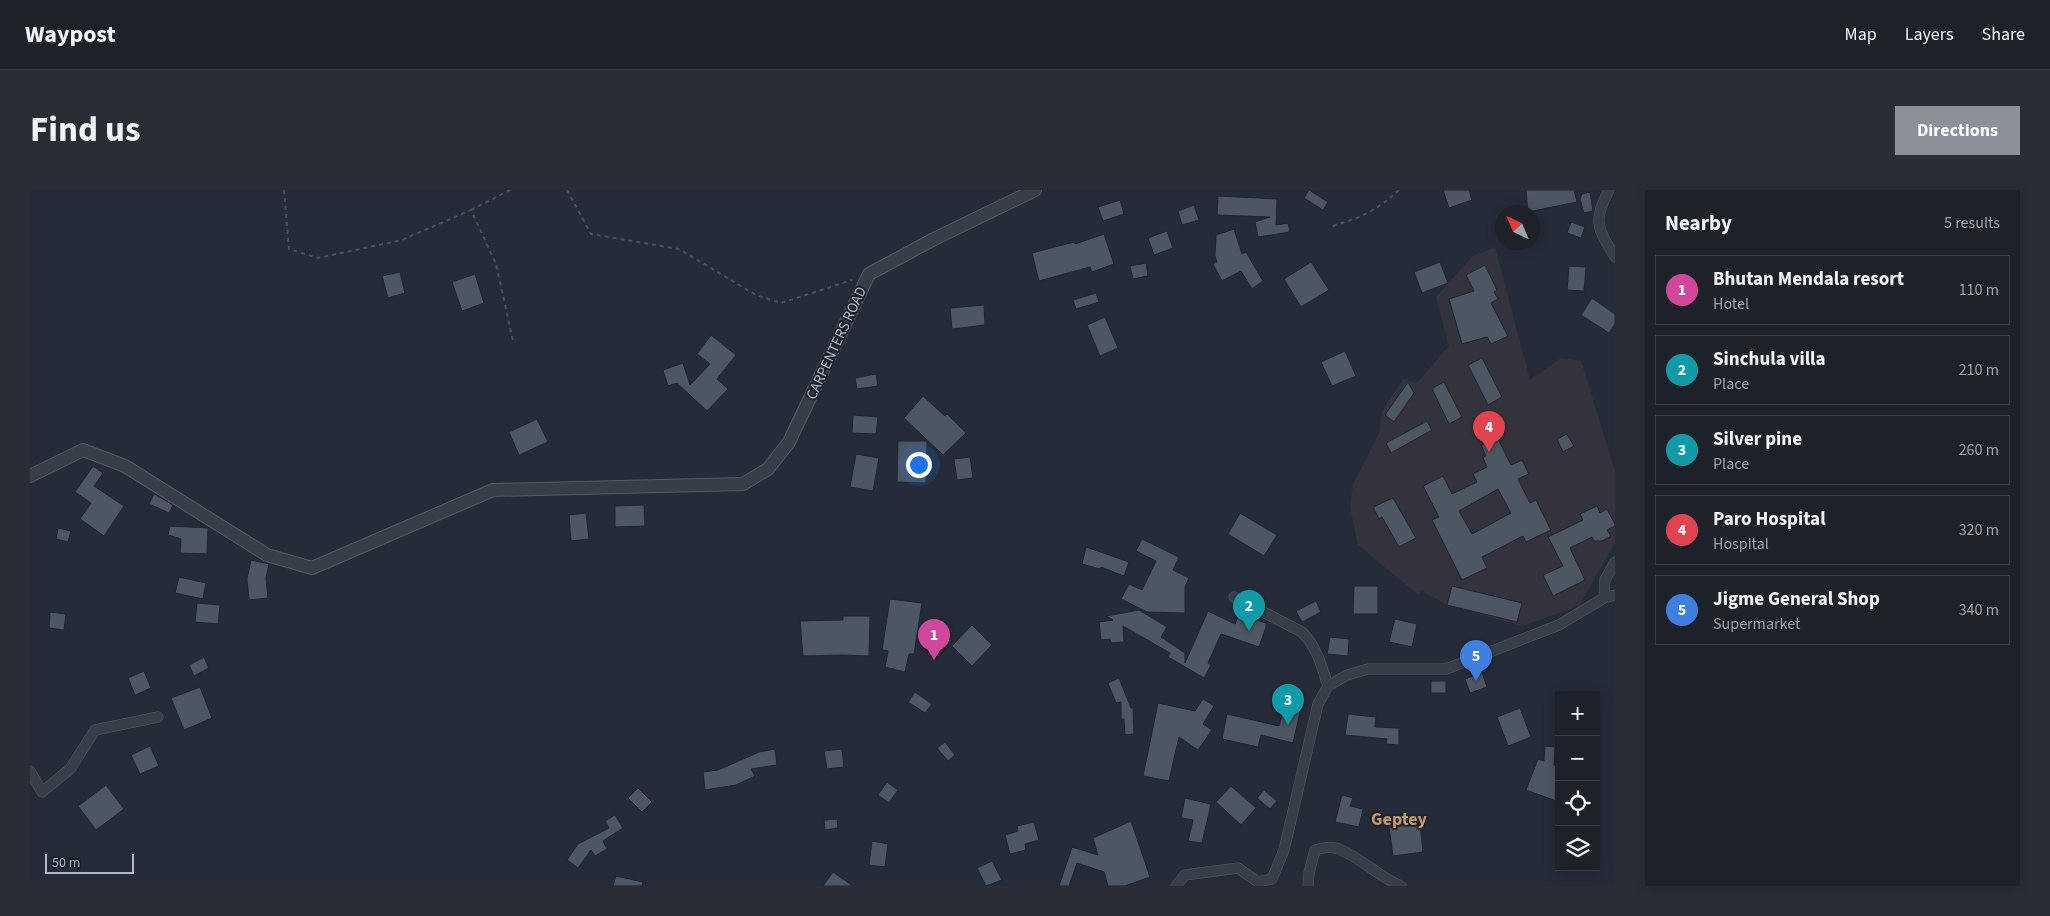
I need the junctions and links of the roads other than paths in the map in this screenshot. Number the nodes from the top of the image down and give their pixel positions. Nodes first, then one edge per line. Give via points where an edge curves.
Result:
1 (1035, 190) edge
2 (1609, 190) edge
3 (1615, 257) edge
4 (30, 476) edge
5 (1615, 562) edge
6 (1615, 595) edge
7 (1234, 597) dead end
8 (1604, 598) junction
9 (1328, 686) junction
10 (158, 717) dead end
11 (30, 771) edge
12 (1185, 875) junction
13 (1176, 886) edge
14 (1191, 886) edge
15 (1308, 886) edge
16 (1401, 886) edge

1 - 4 street, CARPENTERS ROAD via 869,274 789,442 768,469 743,484 493,490 312,568 267,555 124,466 83,450
2 - 3 street via 1598,216 1600,231
5 - 8 street via 1605,580
6 - 8 street
7 - 9 street via 1302,632 1317,652
8 - 9 street via 1559,625 1446,669 1368,669 1347,675
9 - 12 street via 1318,704 1284,850 1272,879 1258,882 1238,868
10 - 11 street via 95,730 70,769 42,792
12 - 13 street
12 - 14 street
15 - 16 street via 1315,850 1326,847 1338,848

